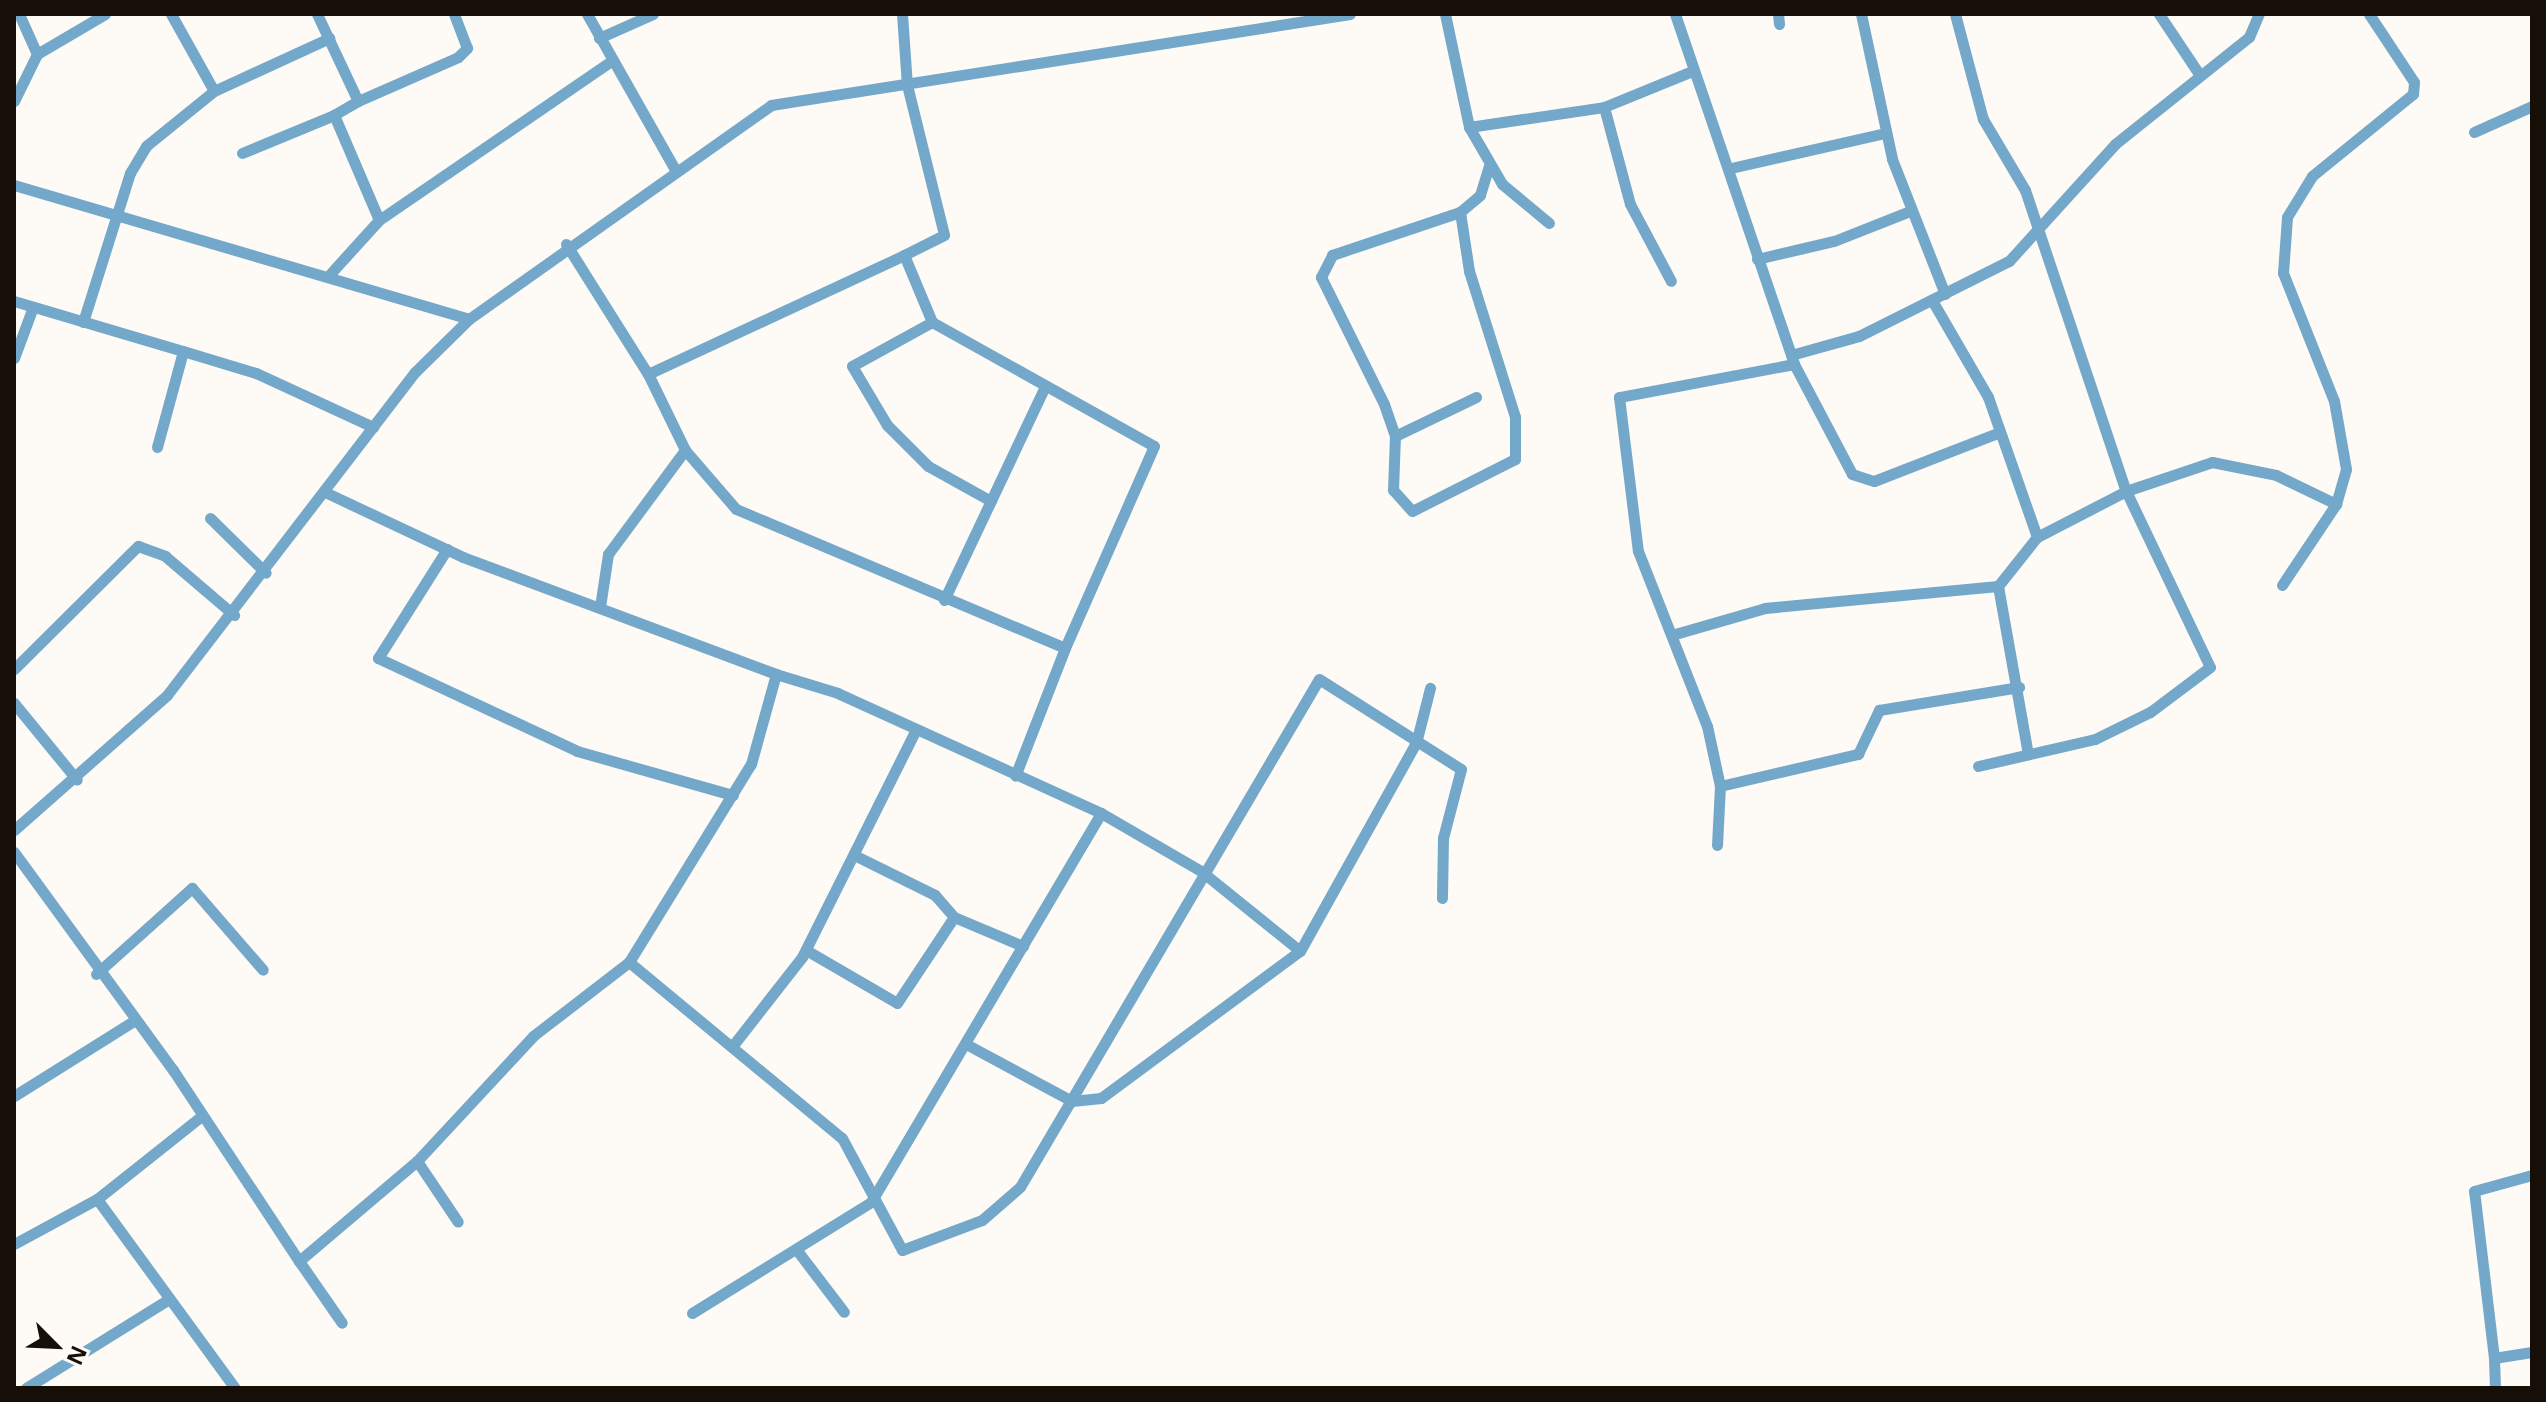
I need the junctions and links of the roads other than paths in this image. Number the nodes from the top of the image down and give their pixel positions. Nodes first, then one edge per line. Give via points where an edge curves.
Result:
1 (19, 14) edge
2 (105, 14) edge
3 (171, 14) edge
4 (317, 14) edge
5 (454, 14) edge
6 (587, 14) edge
7 (653, 14) edge
8 (902, 14) edge
9 (1350, 14) edge
10 (1445, 14) edge
11 (1675, 14) edge
12 (1861, 14) edge
13 (1955, 14) edge
14 (2159, 14) edge
15 (2259, 14) edge
16 (2369, 14) edge
17 (329, 38) junction
18 (599, 38) junction
19 (37, 54) junction
20 (611, 61) junction
21 (1692, 71) junction
22 (2199, 74) junction
23 (907, 85) junction
24 (214, 91) junction
25 (14, 101) edge
26 (358, 101) junction
27 (2532, 106) edge
28 (1604, 107) junction
29 (334, 115) junction
30 (1469, 127) junction
31 (2474, 132) dead end
32 (1885, 133) junction
33 (242, 153) dead end
34 (1489, 166) junction
35 (674, 168) junction
36 (1731, 168) junction
37 (14, 185) edge
38 (1910, 211) junction
39 (1460, 212) junction
40 (116, 213) junction
41 (379, 220) junction
42 (1549, 223) dead end
43 (2035, 238) junction
44 (566, 244) junction
45 (904, 255) junction
46 (1757, 259) junction
47 (330, 274) junction
48 (1671, 281) dead end
49 (1945, 294) junction
50 (14, 301) edge
51 (1933, 302) junction
52 (33, 307) junction
53 (469, 319) junction
54 (83, 322) junction
55 (932, 322) junction
56 (183, 351) junction
57 (14, 358) edge
58 (1792, 359) junction
59 (648, 374) junction
60 (1045, 386) junction
61 (1476, 397) dead end
62 (373, 427) junction
63 (1995, 434) junction
64 (1395, 436) junction
65 (157, 447) dead end
66 (685, 450) junction
67 (2126, 491) junction
68 (327, 493) junction
69 (991, 501) junction
70 (2336, 504) junction
71 (210, 518) dead end
72 (2037, 537) junction
73 (447, 549) junction
74 (266, 573) junction
75 (2282, 585) dead end
76 (1998, 586) junction
77 (944, 600) junction
78 (600, 607) junction
79 (234, 615) junction
80 (1675, 634) junction
81 (1065, 648) junction
82 (14, 669) edge
83 (776, 674) junction
84 (2019, 687) junction
85 (1430, 688) dead end
86 (14, 703) edge
87 (914, 733) junction
88 (1416, 743) junction
89 (2028, 754) junction
90 (1978, 766) dead end
91 (1015, 776) junction
92 (77, 780) junction
93 (1720, 786) junction
94 (733, 795) junction
95 (1101, 813) junction
96 (14, 830) edge
97 (1717, 845) dead end
98 (14, 852) edge
99 (854, 855) junction
100 (1201, 871) junction
101 (1442, 898) dead end
102 (954, 917) junction
103 (1023, 946) junction
104 (806, 950) junction
105 (1300, 951) junction
106 (629, 962) junction
107 (263, 970) dead end
108 (96, 974) junction
109 (135, 1020) junction
110 (734, 1044) junction
111 (966, 1044) junction
112 (14, 1096) edge
113 (1072, 1101) junction
114 (199, 1118) junction
115 (417, 1161) junction
116 (2532, 1175) edge
117 (97, 1199) junction
118 (871, 1202) junction
119 (458, 1222) dead end
120 (14, 1244) edge
121 (799, 1253) junction
122 (299, 1261) junction
123 (169, 1299) junction
124 (844, 1312) dead end
125 (692, 1313) dead end
126 (342, 1323) dead end
127 (2532, 1352) edge
128 (2494, 1358) junction
129 (26, 1388) edge
130 (235, 1388) edge
131 (2495, 1388) edge

1 - 19 street
2 - 19 street
3 - 24 street
4 - 17 street
5 - 26 street via 467,48 458,57
6 - 18 street
7 - 18 street
8 - 23 street
9 - 23 street
10 - 30 street
11 - 21 street
12 - 32 street
13 - 43 street via 1983,119 2025,190
14 - 22 street
15 - 22 street via 2249,37
16 - 70 street via 2414,82 2413,94 2312,176 2292,200 2282,242 2283,273 2345,442
17 - 24 street
17 - 26 street
18 - 20 street
19 - 25 street
20 - 35 street
20 - 41 street
21 - 28 street
21 - 36 street
22 - 43 street via 2115,144
23 - 35 street via 771,105
23 - 45 street via 944,235
24 - 40 street via 146,146
26 - 29 street
27 - 31 street
28 - 30 street
28 - 48 street via 1630,204
29 - 33 street
29 - 41 street
30 - 34 street
32 - 36 street
32 - 38 street
34 - 39 street via 1476,201
34 - 42 street
35 - 44 street
36 - 46 street
37 - 40 street
38 - 46 street via 1834,241
38 - 49 street
39 - 64 street via 1332,255 1323,268 1322,286
39 - 64 street via 1469,271 1515,417 1515,459 1412,511 1399,502 1389,475
40 - 47 street
40 - 54 street
41 - 47 street
43 - 49 street via 2009,261
43 - 67 street
44 - 53 street
44 - 59 street
45 - 55 street
45 - 59 street
46 - 58 street
47 - 53 street
49 - 51 street
50 - 52 street
51 - 58 street
51 - 63 street via 1988,397
52 - 54 street
52 - 57 street
53 - 62 street
54 - 56 street
55 - 60 street
55 - 69 street via 852,366 887,425 928,466
56 - 62 street via 256,373
56 - 65 street
58 - 63 street via 1823,427 1862,482
58 - 80 street via 1619,397 1638,551
59 - 66 street
60 - 69 street
60 - 81 street via 1154,446
61 - 64 street
62 - 68 street
63 - 72 street
66 - 77 street via 736,509
66 - 78 street via 608,554
67 - 70 street via 2212,462 2276,475
67 - 72 street
67 - 89 street via 2210,667 2150,712 2095,739
68 - 73 street
68 - 74 street
69 - 77 street
70 - 75 street
71 - 74 street
72 - 76 street
73 - 78 street
73 - 94 street via 378,658 577,751
74 - 79 street
76 - 80 street via 1765,608
76 - 84 street
77 - 81 street
78 - 83 street
79 - 82 street via 165,556 138,546
79 - 92 street via 167,695
80 - 93 street
81 - 91 street
83 - 87 street via 838,693
83 - 94 street via 751,764
84 - 89 street
84 - 93 street via 1879,710 1866,725 1866,751
85 - 88 street
86 - 92 street
87 - 91 street
87 - 99 street
88 - 100 street via 1319,679
88 - 101 street via 1461,769 1443,838
88 - 105 street
89 - 90 street
91 - 95 street
92 - 96 street
93 - 97 street
94 - 106 street
95 - 100 street
95 - 103 street
98 - 108 street
99 - 102 street via 935,895
99 - 104 street
100 - 105 street
100 - 113 street
102 - 103 street
102 - 104 street via 897,1003
103 - 111 street
104 - 110 street
105 - 113 street via 1101,1098
106 - 110 street
106 - 115 street via 533,1036
107 - 108 street via 192,888
108 - 109 street
109 - 112 street
109 - 114 street
110 - 118 street via 842,1138
111 - 113 street
111 - 118 street
113 - 118 street via 1020,1187 982,1220 902,1250
114 - 117 street
114 - 122 street
115 - 119 street
115 - 122 street
116 - 128 street via 2474,1191
117 - 120 street
117 - 123 street
118 - 121 street
121 - 124 street
121 - 125 street
122 - 126 street
123 - 129 street
123 - 130 street
127 - 128 street
128 - 131 street

